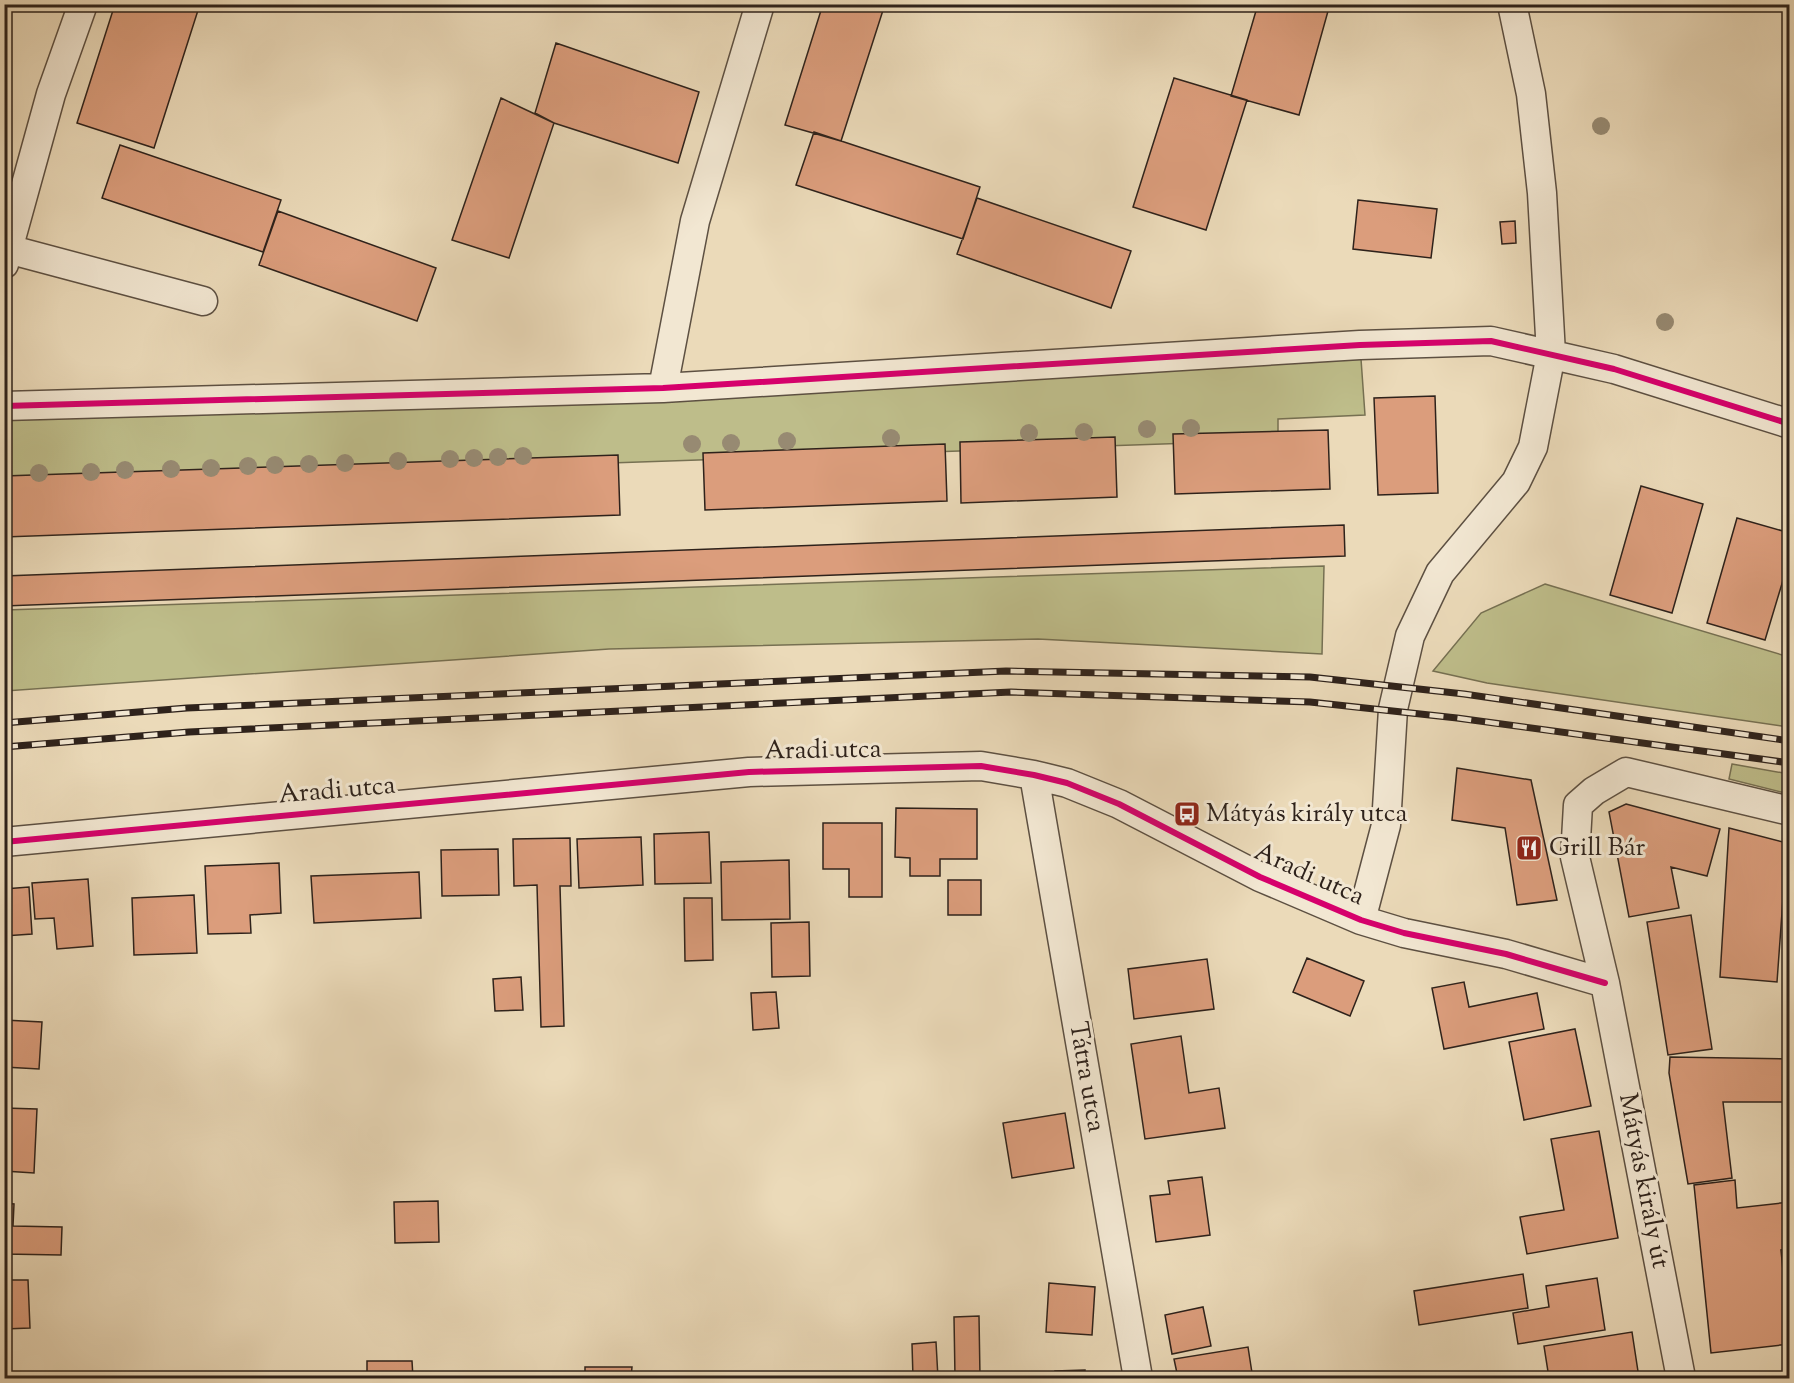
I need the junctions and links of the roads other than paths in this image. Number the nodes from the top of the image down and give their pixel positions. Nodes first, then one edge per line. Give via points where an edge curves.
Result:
1 (83, 4) edge
2 (760, 4) edge
3 (1512, 4) edge
4 (6, 254) edge
5 (203, 301) dead end
6 (1551, 354) junction
7 (663, 388) junction
8 (4, 406) edge
9 (1790, 424) edge
10 (1035, 775) junction
11 (1790, 811) edge
12 (4, 842) edge
13 (1361, 920) junction
14 (1605, 983) junction
15 (1138, 1378) edge
16 (1681, 1378) edge

1 - 4 street via 51,94
2 - 7 street via 695,221
3 - 6 street via 1531,94
4 - 5 street
6 - 7 street via 1491,341 1360,345
6 - 9 street via 1614,369
6 - 13 street via 1533,447 1516,482 1440,573 1410,636 1393,709 1386,825
7 - 8 street
10 - 12 street, Aradi utca via 981,766 749,772
10 - 13 street, Aradi utca via 1119,804 1260,877
10 - 15 street, Tátra utca
11 - 14 street, Mátyás király út via 1626,772 1593,791 1578,805 1575,857
13 - 14 street, Aradi utca via 1506,954
14 - 16 street, Mátyás király út

